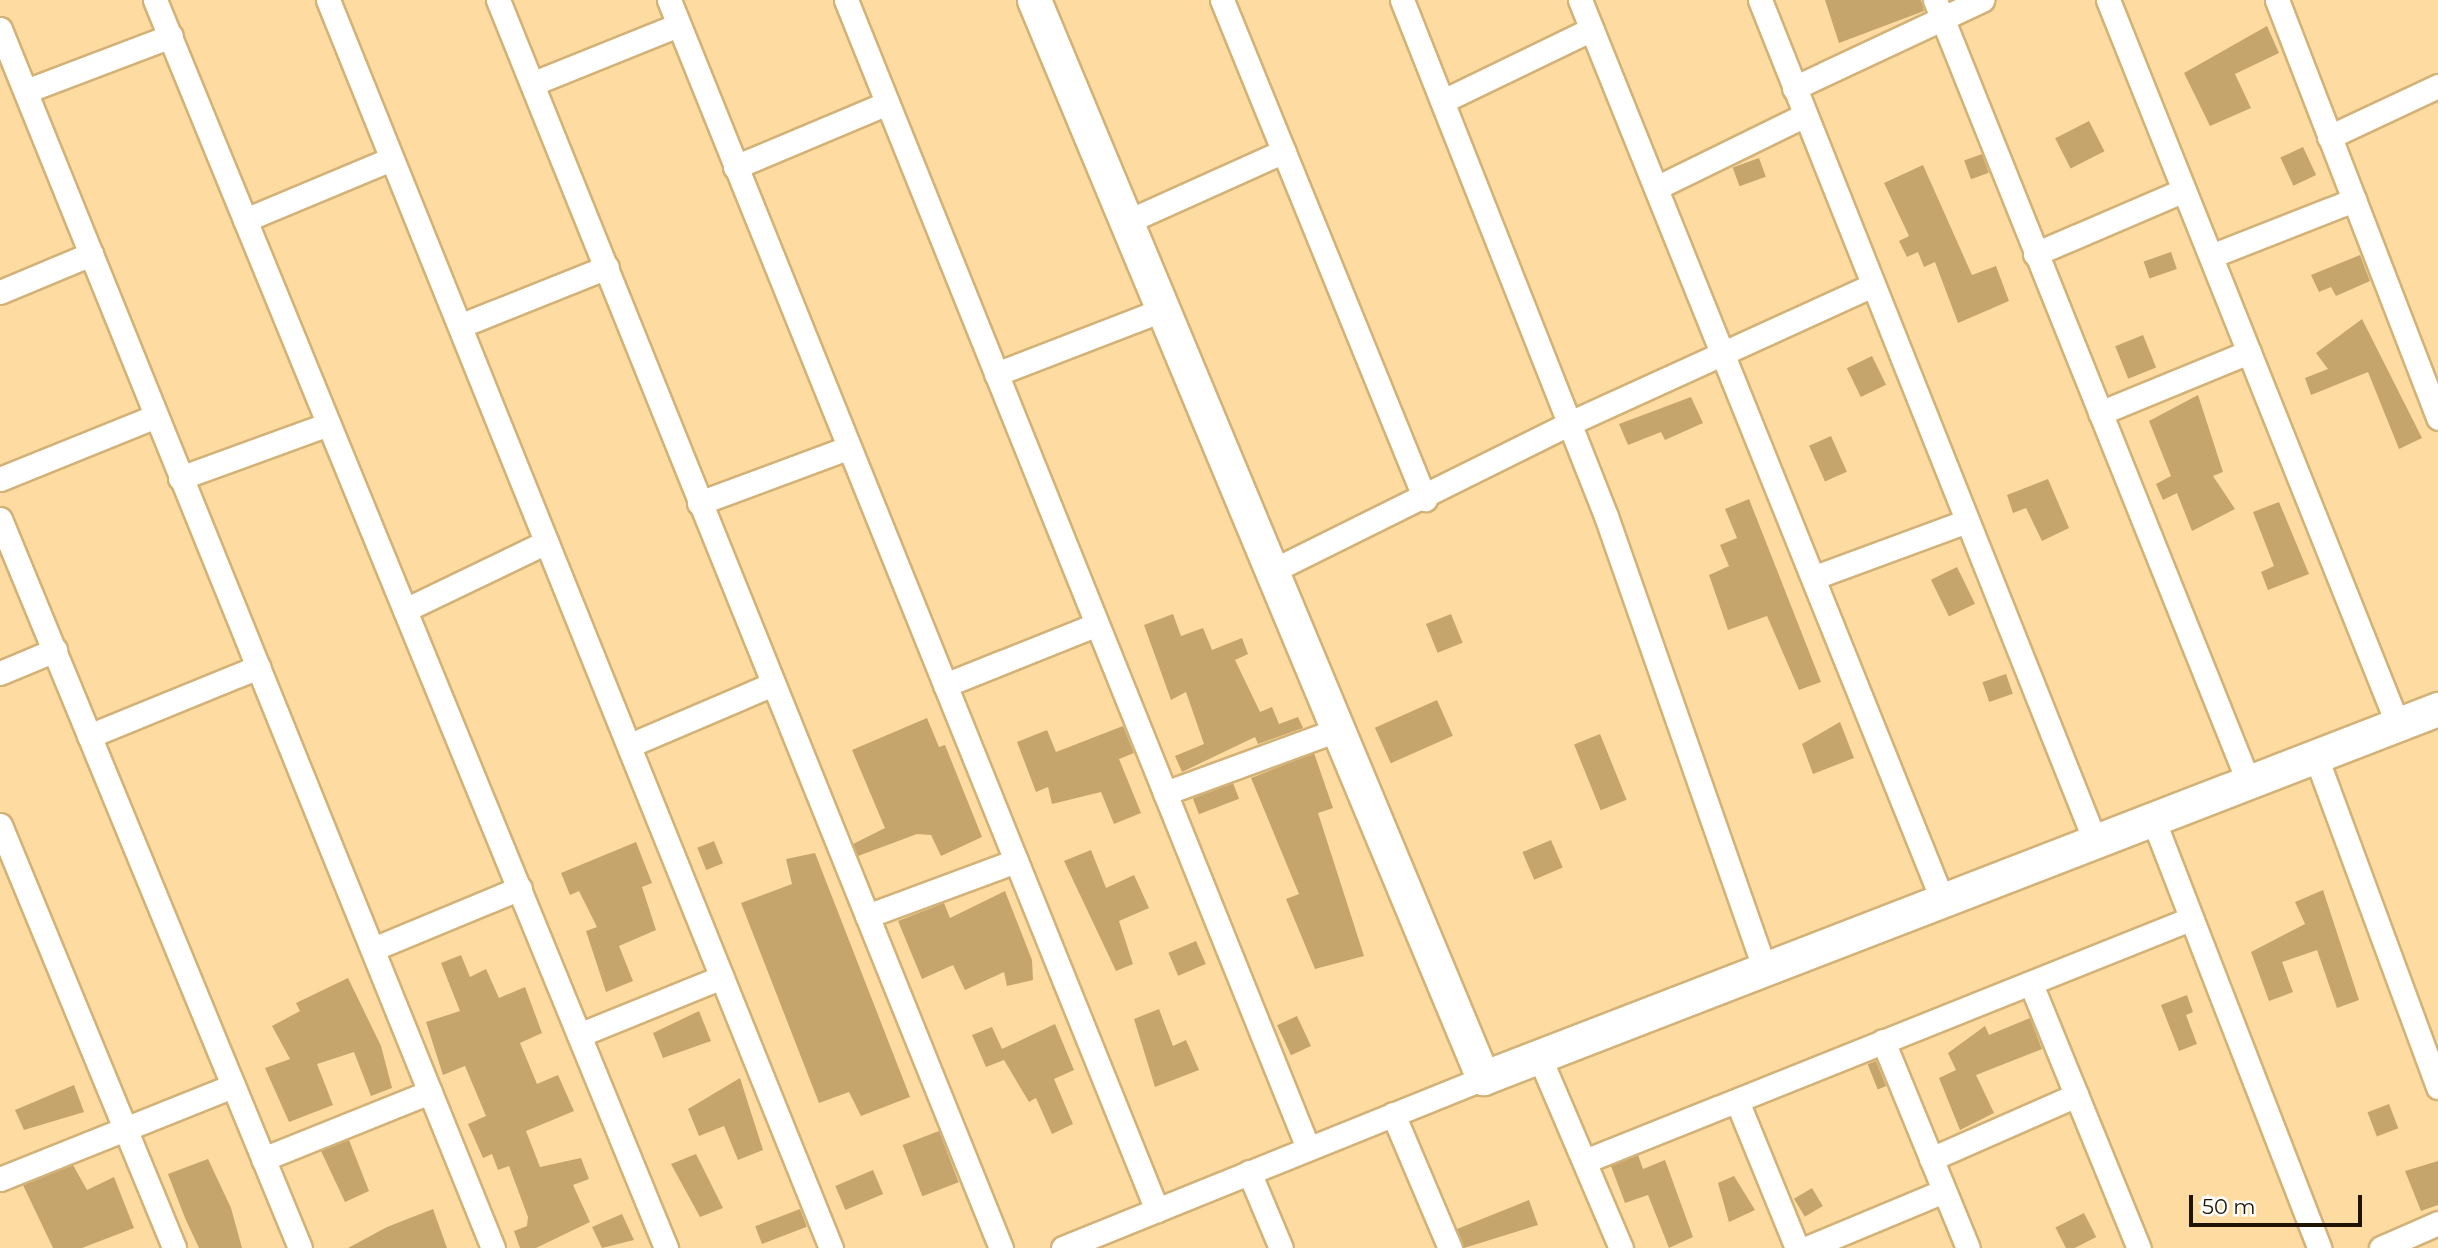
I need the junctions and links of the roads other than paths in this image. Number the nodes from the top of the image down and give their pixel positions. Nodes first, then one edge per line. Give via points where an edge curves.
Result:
1 (155, 0) edge
2 (328, 0) edge
3 (498, 0) edge
4 (669, 0) edge
5 (846, 0) edge
6 (1034, 0) edge
7 (1222, 0) edge
8 (1402, 0) edge
9 (1580, 0) edge
10 (1760, 0) edge
11 (1982, 0) edge
12 (2108, 0) edge
13 (2277, 0) edge
14 (1939, 10) edge
15 (678, 25) junction
16 (0, 29) edge
17 (1592, 29) junction
18 (171, 36) junction
19 (534, 83) junction
20 (2438, 86) edge
21 (1794, 88) junction
22 (26, 91) junction
23 (1443, 101) junction
24 (887, 103) junction
25 (1805, 115) junction
26 (2329, 137) junction
27 (1283, 150) junction
28 (391, 159) junction
29 (735, 167) junction
30 (1658, 187) junction
31 (2184, 190) junction
32 (2354, 200) junction
33 (245, 220) junction
34 (1124, 223) junction
35 (91, 254) junction
36 (2035, 254) junction
37 (2211, 256) junction
38 (607, 267) junction
39 (1873, 285) junction
40 (0, 292) edge
41 (1159, 311) junction
42 (462, 325) junction
43 (2249, 352) junction
44 (1727, 353) junction
45 (996, 374) junction
46 (2100, 413) junction
47 (156, 416) junction
48 (2438, 418) edge
49 (1570, 423) junction
50 (328, 424) junction
51 (848, 448) junction
52 (180, 478) junction
53 (0, 479) edge
54 (1425, 499) junction
55 (699, 503) junction
56 (0, 519) edge
57 (1967, 521) junction
58 (546, 542) junction
59 (1270, 572) junction
60 (1815, 577) junction
61 (405, 610) junction
62 (1095, 625) junction
63 (55, 650) junction
64 (258, 667) junction
65 (0, 673) edge
66 (773, 684) junction
67 (945, 685) junction
68 (2438, 709) edge
69 (2398, 725) junction
70 (1334, 731) junction
71 (89, 736) junction
72 (630, 745) junction
73 (2316, 757) junction
74 (2248, 781) junction
75 (1165, 793) junction
76 (2153, 819) junction
77 (0, 825) edge
78 (2095, 841) junction
79 (1016, 861) junction
80 (520, 888) junction
81 (1942, 899) junction
82 (867, 916) junction
83 (2190, 919) junction
84 (373, 949) junction
85 (1764, 968) junction
86 (722, 977) junction
87 (2031, 984) junction
88 (579, 1035) junction
89 (1883, 1041) junction
90 (1539, 1056) junction
91 (1483, 1078) junction
92 (233, 1087) junction
93 (2438, 1087) edge
94 (430, 1093) junction
95 (2077, 1095) junction
96 (1738, 1101) junction
97 (1393, 1114) junction
98 (125, 1129) junction
99 (1308, 1148) junction
100 (263, 1159) junction
101 (1931, 1159) junction
102 (1585, 1161) junction
103 (1250, 1172) junction
104 (0, 1179) edge
105 (1944, 1191) junction
106 (1157, 1210) junction
107 (2438, 1223) edge
108 (1112, 1239) edge
109 (174, 1248) edge
110 (300, 1248) edge
111 (493, 1248) edge
112 (666, 1248) edge
113 (831, 1248) edge
114 (1001, 1248) edge
115 (1063, 1248) edge
116 (1281, 1248) edge
117 (1450, 1248) edge
118 (1621, 1248) edge
119 (1797, 1248) edge
120 (1807, 1248) edge
121 (1968, 1248) edge
122 (2139, 1248) edge
123 (2319, 1248) edge
124 (2381, 1248) edge

1 - 18 street
2 - 28 street
3 - 19 street
4 - 15 street
5 - 24 street
6 - 34 street
7 - 27 street
8 - 23 street
9 - 17 street
10 - 21 street
11 - 14 street
12 - 31 street
13 - 26 street
14 - 21 street
14 - 36 street
15 - 19 street
15 - 29 street
16 - 22 street
17 - 23 street
17 - 30 street
18 - 22 street
18 - 33 street
19 - 38 street
20 - 26 street
21 - 25 street
22 - 35 street
23 - 49 street
24 - 29 street
24 - 45 street
25 - 30 street
25 - 39 street
26 - 32 street
27 - 34 street
27 - 54 street
28 - 33 street
28 - 42 street
29 - 51 street
30 - 44 street
31 - 36 street
31 - 37 street
32 - 37 street
32 - 48 street
33 - 50 street
34 - 41 street
35 - 40 street
35 - 47 street
36 - 46 street
37 - 43 street
38 - 42 street
38 - 55 street
39 - 44 street
39 - 57 street
41 - 45 street
41 - 59 street
42 - 58 street
43 - 46 street
43 - 69 street
44 - 49 street
44 - 60 street
45 - 62 street
46 - 74 street
47 - 52 street
47 - 53 street
49 - 54 street
49 - 85 street
50 - 52 street
50 - 61 street
51 - 55 street
51 - 67 street
52 - 64 street
54 - 59 street
55 - 66 street
56 - 63 street
57 - 60 street
57 - 78 street
58 - 61 street
58 - 72 street
59 - 70 street
60 - 81 street
61 - 80 street
62 - 67 street
62 - 75 street
63 - 65 street
63 - 71 street
64 - 71 street
64 - 84 street
66 - 72 street
66 - 82 street
67 - 79 street
68 - 69 street
69 - 73 street
70 - 75 street
70 - 91 street
71 - 92 street
72 - 86 street
73 - 74 street
73 - 93 street
74 - 76 street
75 - 99 street
76 - 78 street
76 - 83 street
77 - 98 street
78 - 81 street
79 - 82 street
79 - 106 street
80 - 84 street
80 - 88 street
81 - 85 street
82 - 114 street
83 - 87 street
83 - 123 street
84 - 94 street
85 - 90 street
86 - 88 street
86 - 113 street
87 - 89 street
87 - 95 street
88 - 112 street
89 - 96 street
89 - 101 street
90 - 91 street
90 - 102 street
91 - 97 street
92 - 98 street
92 - 100 street
94 - 100 street
94 - 111 street
95 - 101 street
95 - 122 street
96 - 102 street
96 - 119 street
97 - 99 street
97 - 117 street
98 - 104 street
98 - 109 street
99 - 103 street
100 - 110 street
101 - 105 street
102 - 118 street
103 - 106 street
103 - 116 street
105 - 120 street
105 - 121 street
106 - 108 street
107 - 124 street
108 - 115 street

